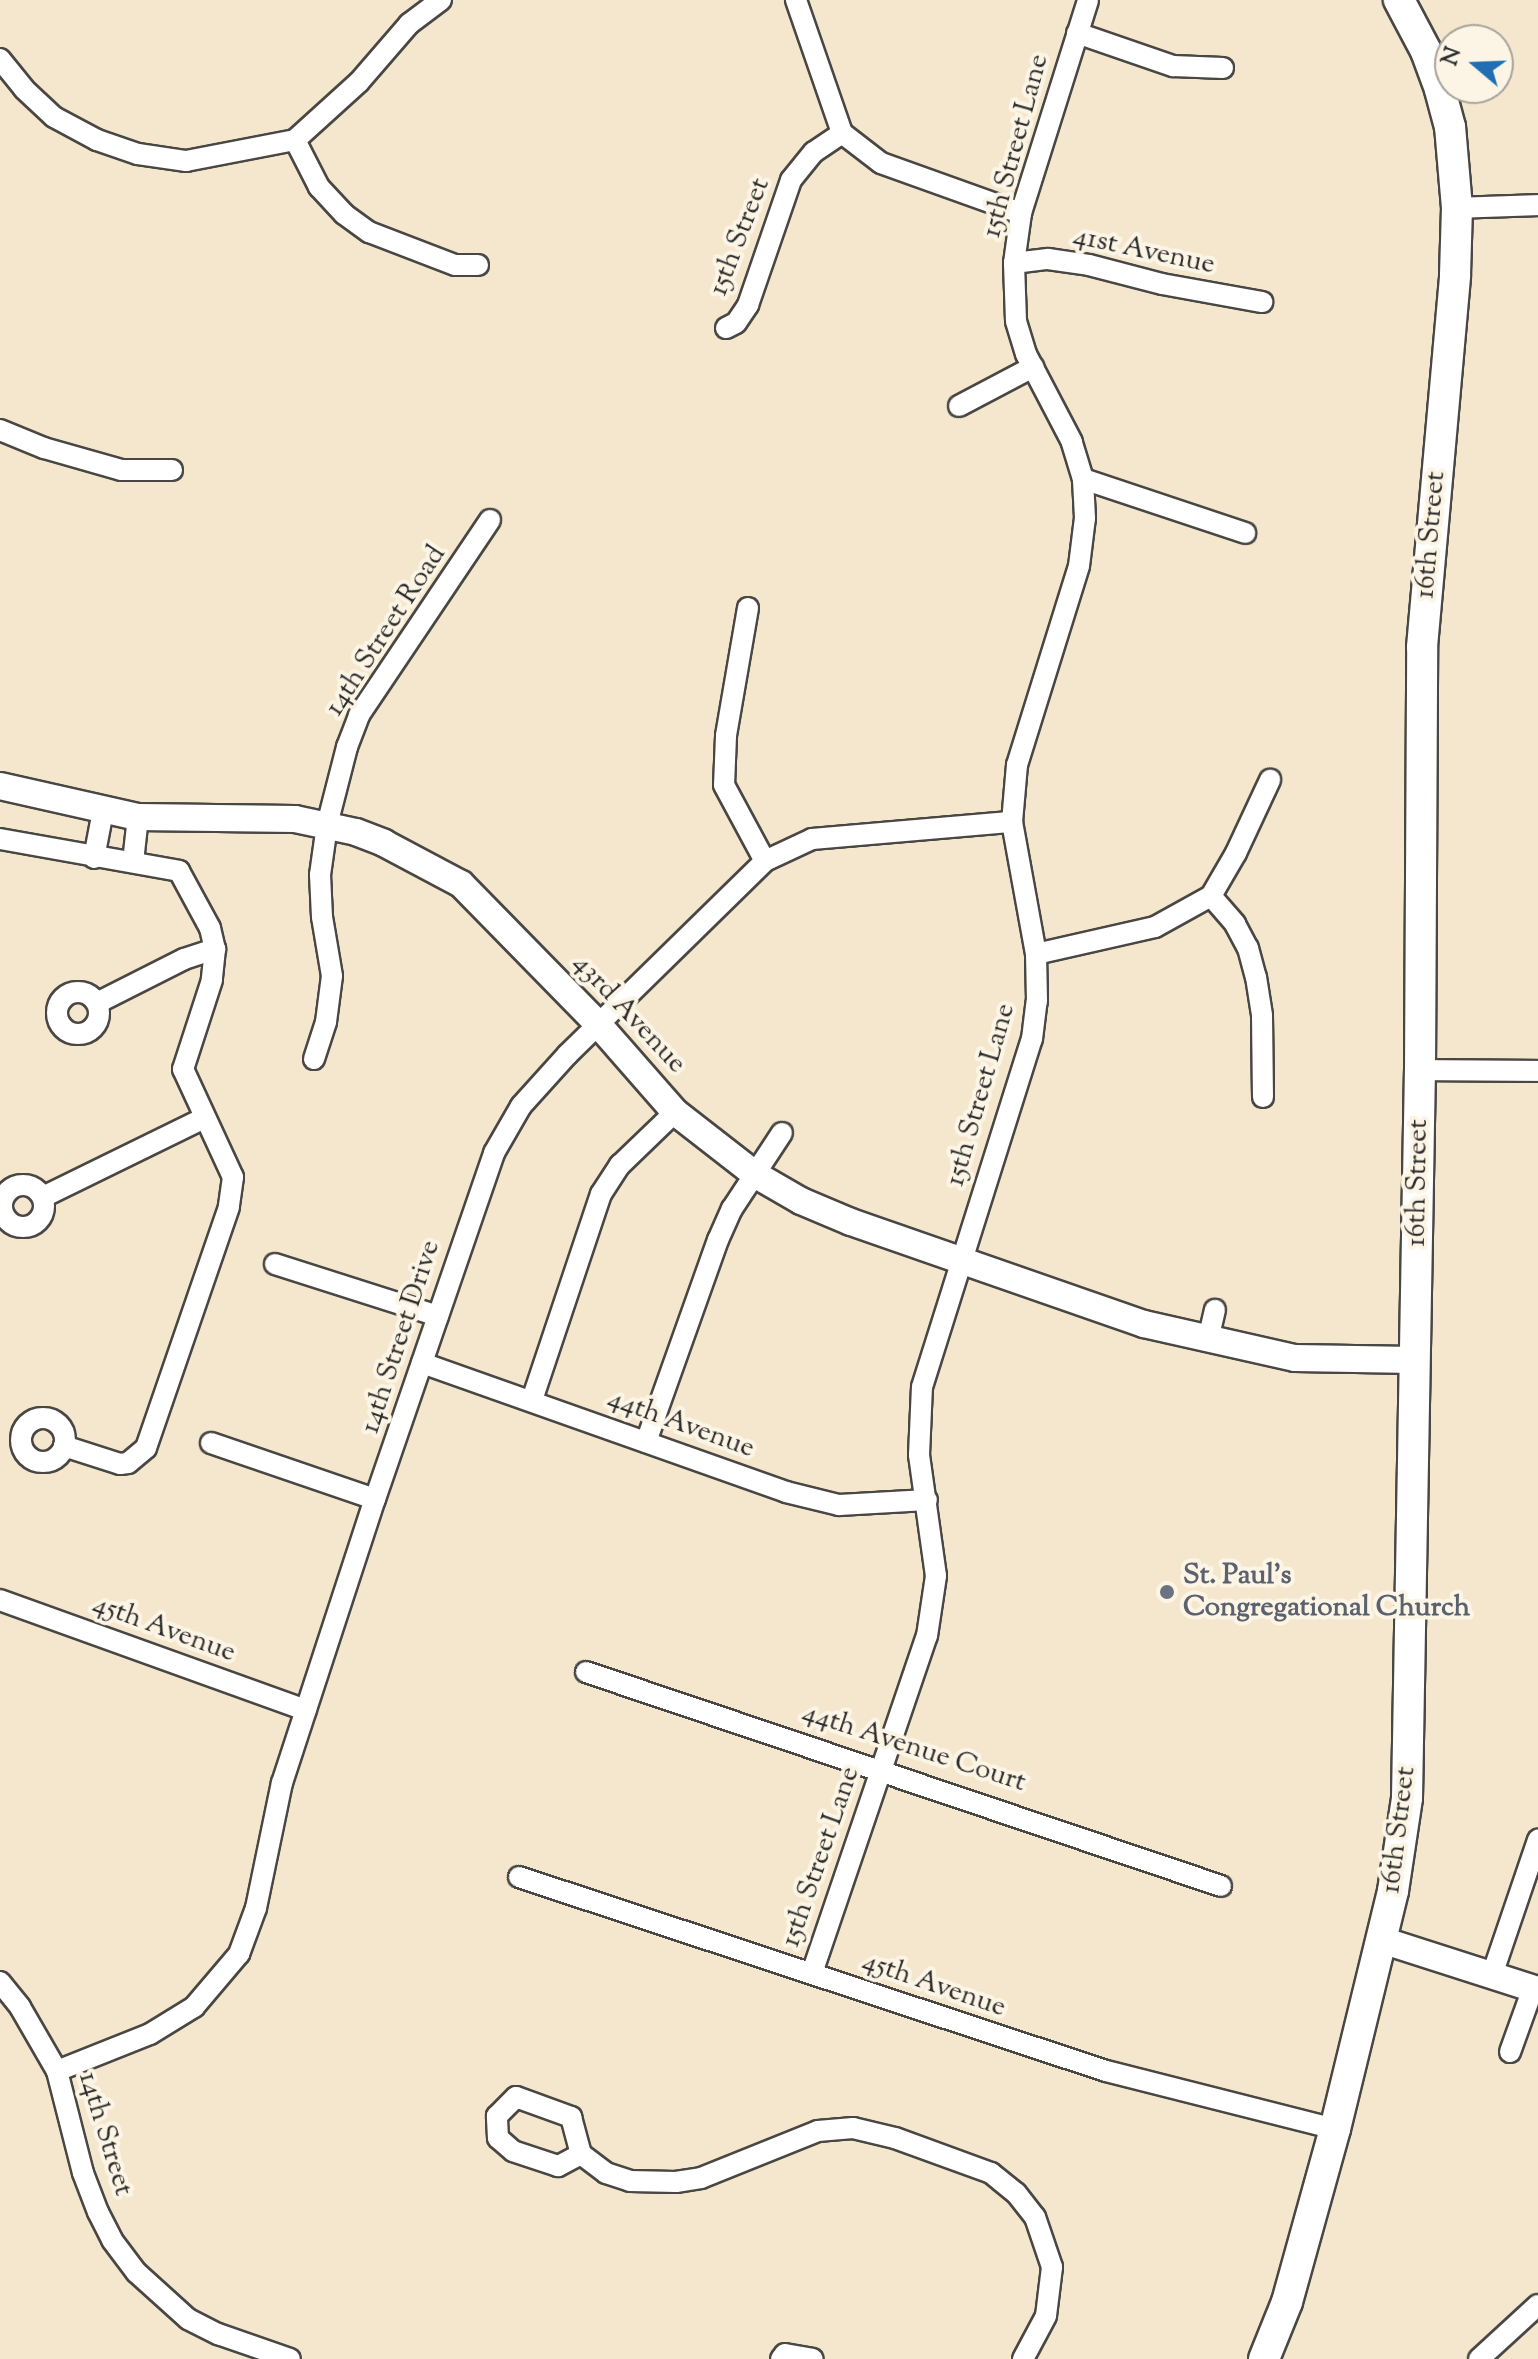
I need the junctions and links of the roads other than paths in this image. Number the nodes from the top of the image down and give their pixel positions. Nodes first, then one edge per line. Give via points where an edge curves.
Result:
1 (441, 0) edge
2 (796, 0) edge
3 (1088, 0) edge
4 (1399, 0) edge
5 (1077, 33) junction
6 (0, 59) edge
7 (1223, 68) dead end
8 (842, 133) junction
9 (295, 140) junction
10 (1538, 205) edge
11 (1457, 208) junction
12 (1021, 213) junction
13 (1014, 263) junction
14 (478, 265) dead end
15 (1262, 302) dead end
16 (726, 328) dead end
17 (1033, 367) junction
18 (959, 406) dead end
19 (0, 430) edge
20 (172, 470) dead end
21 (1083, 479) junction
22 (490, 520) dead end
23 (1245, 533) dead end
24 (748, 608) dead end
25 (1270, 780) dead end
26 (0, 786) edge
27 (103, 811) junction
28 (138, 817) junction
29 (1012, 822) junction
30 (327, 825) junction
31 (0, 839) edge
32 (94, 858) junction
33 (765, 861) junction
34 (133, 862) junction
35 (1211, 896) junction
36 (215, 949) junction
37 (1036, 954) junction
38 (97, 1003) dead end
39 (598, 1024) junction
40 (314, 1059) dead end
41 (1420, 1070) junction
42 (1538, 1071) edge
43 (1263, 1097) dead end
44 (675, 1112) junction
45 (204, 1118) junction
46 (782, 1133) dead end
47 (756, 1175) junction
48 (43, 1197) dead end
49 (962, 1261) junction
50 (275, 1264) dead end
51 (1215, 1310) dead end
52 (438, 1316) junction
53 (1208, 1340) junction
54 (1415, 1360) junction
55 (422, 1363) junction
56 (532, 1400) junction
57 (646, 1442) junction
58 (211, 1443) dead end
59 (64, 1446) dead end
60 (375, 1499) junction
61 (927, 1500) junction
62 (2, 1601) edge
63 (586, 1672) dead end
64 (306, 1710) junction
65 (879, 1773) junction
66 (1538, 1840) edge
67 (519, 1877) dead end
68 (1221, 1886) dead end
69 (1382, 1940) junction
70 (812, 1973) junction
71 (1492, 1975) junction
72 (0, 1982) edge
73 (1535, 1989) edge
74 (1510, 2052) dead end
75 (57, 2071) junction
76 (1335, 2129) junction
77 (581, 2154) dead end
78 (1538, 2305) edge
79 (254, 2354) edge
80 (290, 2359) edge
81 (781, 2359) edge
82 (813, 2359) edge
83 (1023, 2359) edge
84 (1264, 2359) edge
85 (1479, 2359) edge

1 - 9 street via 409,24 359,82
2 - 8 street
3 - 5 street, 15th Street Lane
4 - 11 main road, 16th Street via 1440,89 1450,127
5 - 7 street via 1173,66
5 - 12 street, 15th Street Lane
6 - 9 street via 54,117 138,154 186,161
8 - 12 street via 881,163
8 - 16 street, 15th Street via 814,152 791,180 748,305
9 - 14 street via 319,187 369,232 455,265
10 - 11 street
11 - 41 main road, 16th Street via 1422,647
12 - 13 street, 15th Street Lane
13 - 15 street, 41st Avenue via 1048,259 1089,265
13 - 17 street, 15th Street Lane via 1016,321
17 - 18 street
17 - 21 street, 15th Street Lane via 1072,442
19 - 20 street via 121,470
21 - 23 street
21 - 29 street, 15th Street Lane via 1079,566 1017,765
22 - 30 street, 14th Street Road via 359,715
24 - 33 street via 726,736 724,785
25 - 35 street
26 - 27 street, 43rd Avenue
27 - 28 street, 43rd Avenue
27 - 32 street
28 - 30 street, 43rd Avenue via 295,819
28 - 34 street
29 - 33 street, 14th Street Drive via 812,839
29 - 37 street, 15th Street Lane
30 - 39 street, 43rd Avenue via 384,843 461,884
30 - 40 street, 14th Street Road via 320,875 332,976
31 - 32 street
32 - 34 street
33 - 39 street, 14th Street Drive
34 - 36 street via 179,871 210,928
35 - 37 street via 1155,927
35 - 43 street via 1235,924 1256,977
36 - 38 street
36 - 45 street via 212,980 183,1069
37 - 49 street, 15th Street Lane via 1032,1039
39 - 44 street, 43rd Avenue
39 - 52 street, 14th Street Drive via 521,1106 494,1153
41 - 42 street
41 - 54 main road, 16th Street
44 - 47 street, 43rd Avenue
44 - 56 street via 620,1165 601,1194
45 - 48 street
45 - 59 street via 235,1184 146,1448 120,1464
46 - 47 street
47 - 49 street, 43rd Avenue via 851,1222
47 - 57 street via 718,1240
49 - 53 street, 43rd Avenue via 1144,1324
49 - 61 street, 15th Street Lane via 922,1387 919,1455
50 - 52 street
51 - 53 street
52 - 55 street, 14th Street Drive
53 - 54 street, 43rd Avenue via 1295,1358
54 - 69 main road, 16th Street via 1407,1798
55 - 56 street, 44th Avenue
55 - 60 street, 14th Street Drive
56 - 57 street, 44th Avenue
57 - 61 street, 44th Avenue via 786,1492 839,1505
58 - 60 street
60 - 64 street, 14th Street Drive
61 - 65 street, 15th Street Lane via 935,1597 927,1636
62 - 64 street, 45th Avenue
63 - 65 street, 44th Avenue Court
64 - 75 street, 14th Street Drive via 282,1783 256,1908 239,1954 194,2007 150,2034
65 - 68 street, 44th Avenue Court
65 - 70 street, 15th Street Lane
66 - 71 street
67 - 70 street, 45th Avenue
69 - 71 street
69 - 76 main road, 16th Street
70 - 76 street, 45th Avenue via 1106,2071
71 - 73 street
72 - 75 street, 14th Street
73 - 74 street
75 - 79 street, 14th Street via 83,2173 112,2240 136,2272 188,2319
76 - 84 main road, 16th Street via 1287,2302
77 - 83 street via 606,2173 630,2181 676,2182 701,2178 818,2131 853,2128 991,2173 1035,2217 1052,2267 1046,2316
78 - 85 street
79 - 80 street, 14th Street
81 - 82 street via 785,2354

